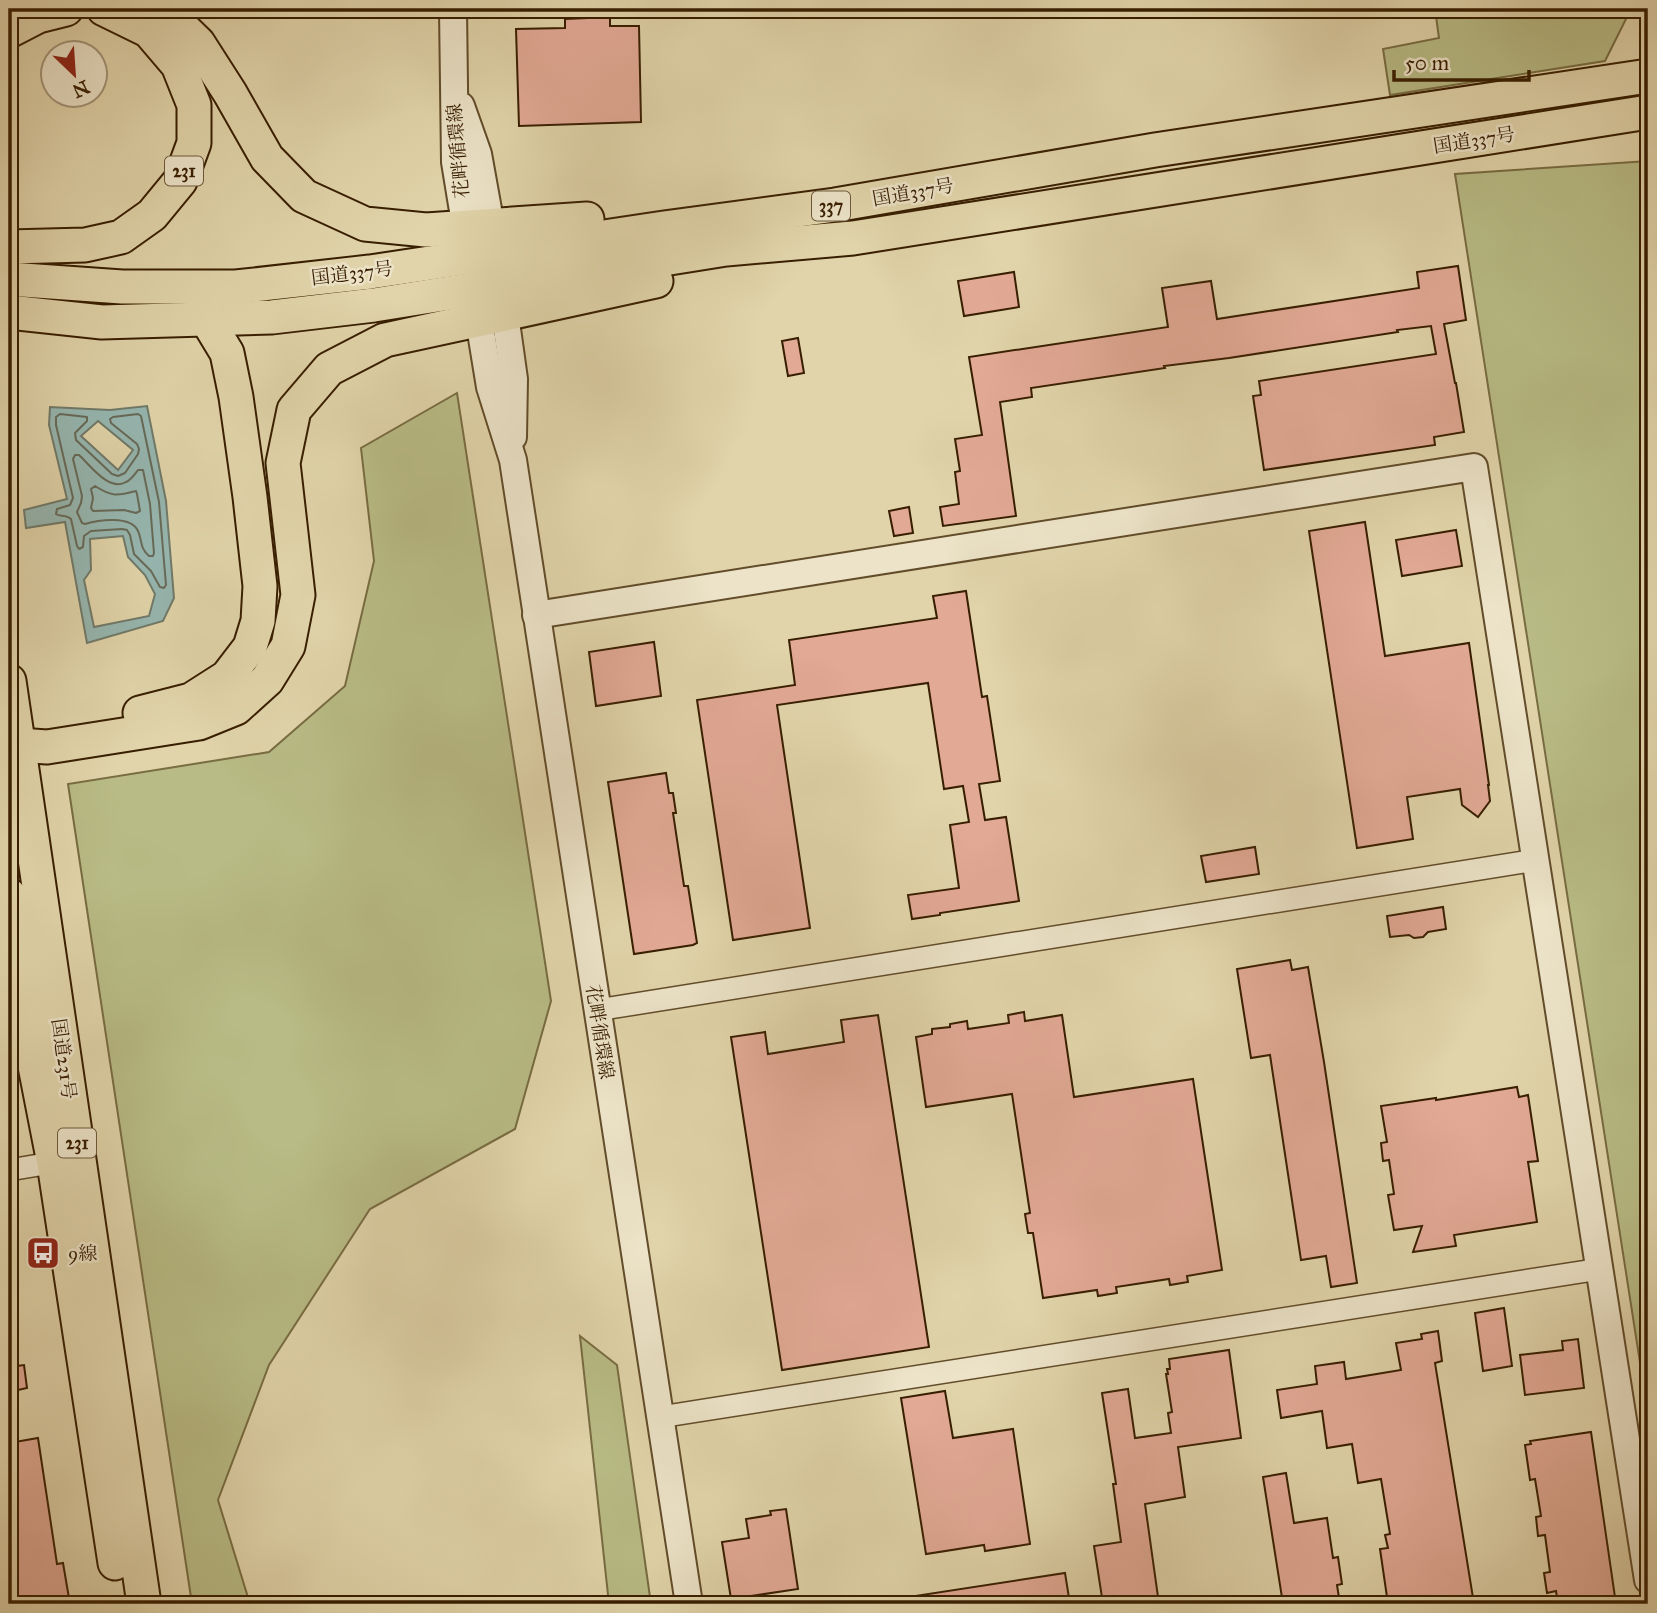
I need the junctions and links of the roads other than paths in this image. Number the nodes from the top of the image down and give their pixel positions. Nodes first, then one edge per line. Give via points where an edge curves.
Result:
1 (66, 9) edge
2 (104, 9) edge
3 (163, 9) edge
4 (453, 9) edge
5 (9, 31) edge
6 (1648, 76) edge
7 (1648, 113) edge
8 (835, 205) junction
9 (477, 216) dead end
10 (853, 238) junction
11 (9, 247) edge
12 (9, 279) edge
13 (9, 312) edge
14 (207, 320) junction
15 (507, 329) dead end
16 (481, 332) dead end
17 (513, 460) junction
18 (536, 615) junction
19 (9, 681) edge
20 (13, 747) edge
21 (1536, 860) junction
22 (9, 895) edge
23 (9, 960) edge
24 (597, 1010) junction
25 (29, 1035) junction
26 (66, 1160) junction
27 (9, 1170) edge
28 (1600, 1269) junction
29 (660, 1417) junction
30 (1648, 1580) edge
31 (121, 1604) edge
32 (144, 1604) edge
33 (689, 1604) edge

1 - 5 highway via 38,16
2 - 11 highway, 231 via 149,31 178,65 194,105 194,143 180,181 152,215 121,237 85,245
3 - 8 highway via 198,43 267,158 304,196 365,224 426,230
4 - 9 street, 花畔循環線 via 453,85 478,153
6 - 8 highway, 国道337号 / 337 via 1155,150
7 - 10 highway, 国道337号 / 337
8 - 12 highway, 国道337号 / 337 via 236,287 122,287
10 - 14 highway, 国道337号 / 337 via 726,249 374,305
10 - 20 highway via 385,340 329,369 294,410 283,463 298,595 288,646 267,680 236,708 199,723 47,747
13 - 14 highway, 国道337号 / 337 via 102,322
14 - 20 highway via 227,353 250,497 260,586 258,621 250,647 227,677 191,700 42,734
15 - 17 street, 花畔循環線 via 514,379
16 - 17 street, 花畔循環線 via 490,387
17 - 18 street, 花畔循環線
18 - 21 street via 1474,467
18 - 24 street, 花畔循環線
19 - 20 highway, 国道231号 / 231
20 - 26 highway, 国道231号 / 231
21 - 24 street
21 - 28 street
22 - 25 highway, 国道231号 / 231
23 - 25 highway, 国道231号 / 231
24 - 29 street, 花畔循環線
25 - 26 highway, 国道231号 / 231
26 - 27 street
26 - 31 highway, 国道231号 / 231
26 - 32 highway, 国道231号 / 231
28 - 29 street
28 - 30 street
29 - 33 street, 花畔循環線

